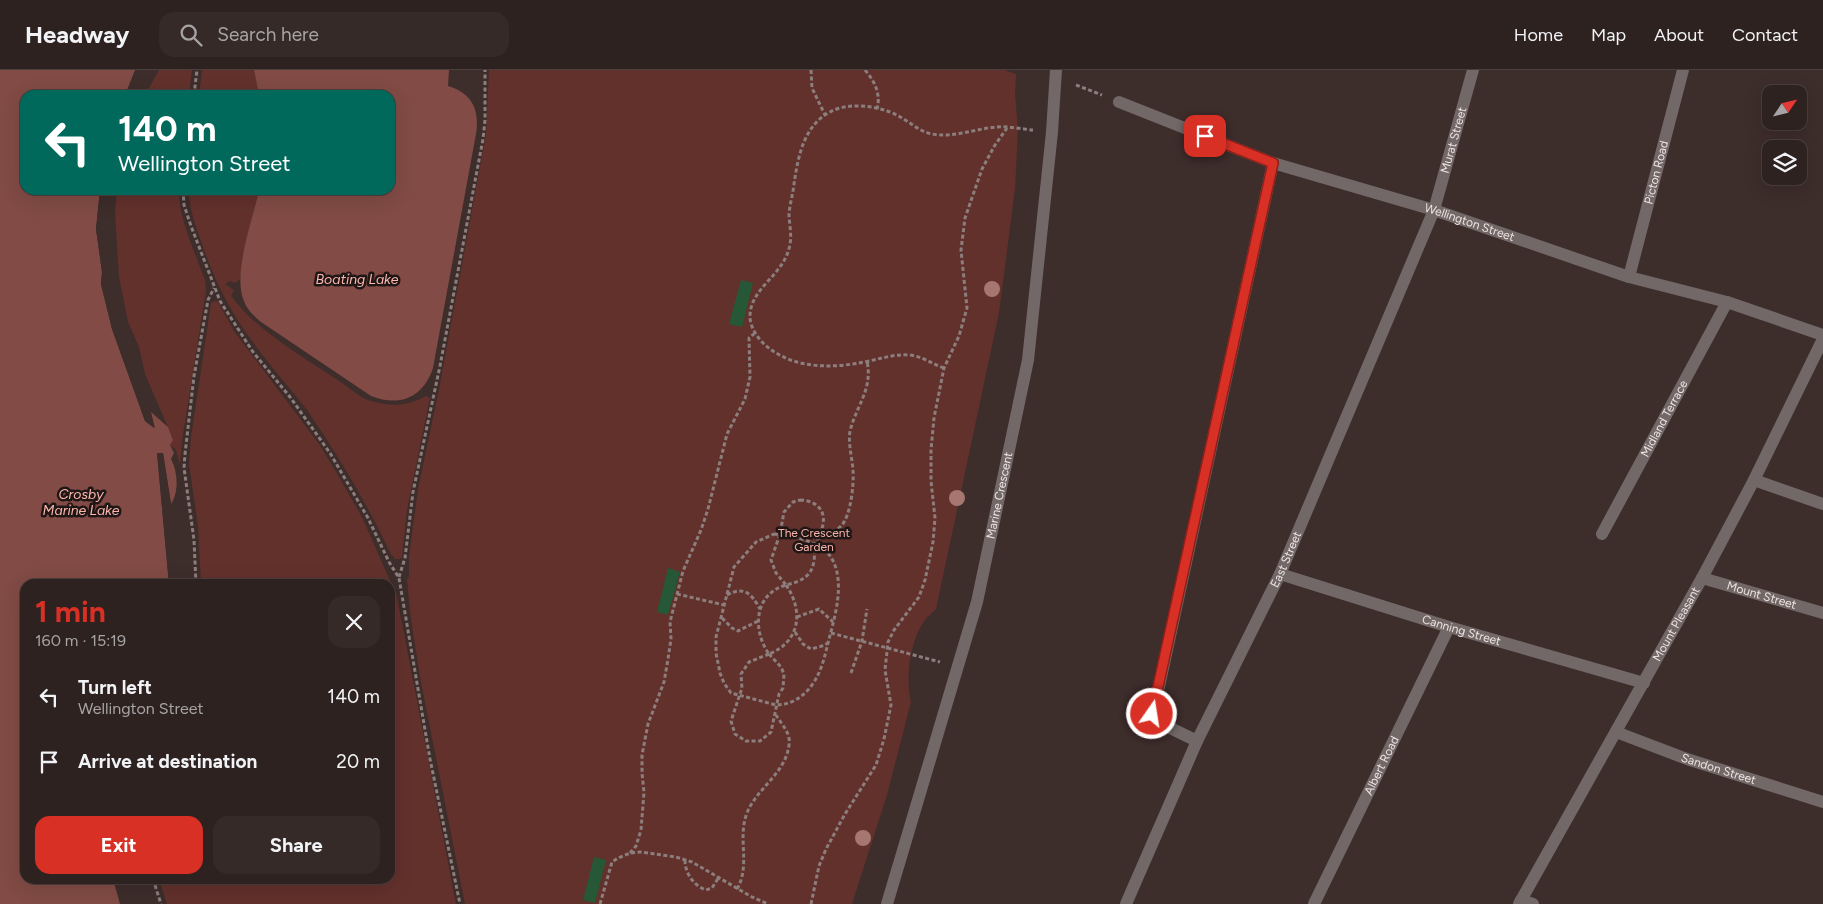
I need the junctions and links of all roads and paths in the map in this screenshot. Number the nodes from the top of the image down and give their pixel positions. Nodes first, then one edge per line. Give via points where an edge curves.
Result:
1 (197, 70) edge
2 (485, 70) edge
3 (812, 70) edge
4 (865, 70) edge
5 (1473, 70) edge
6 (1683, 70) edge
7 (1055, 73) edge
8 (195, 90) edge
9 (1119, 102) joint
10 (877, 108) junction
11 (825, 115) junction
12 (1007, 128) junction
13 (1052, 132) junction
14 (1273, 163) junction
15 (183, 195) edge
16 (1434, 210) junction
17 (1630, 277) junction
18 (214, 288) junction
19 (1727, 302) junction
20 (755, 333) junction
21 (1823, 334) edge
22 (1823, 339) edge
23 (866, 361) junction
24 (944, 368) junction
25 (1754, 480) junction
26 (1823, 504) edge
27 (819, 533) junction
28 (780, 534) junction
29 (1602, 534) dead end
30 (816, 544) junction
31 (1280, 574) junction
32 (399, 578) junction
33 (1702, 578) junction
34 (196, 579) edge
35 (786, 585) junction
36 (677, 594) junction
37 (726, 596) junction
38 (724, 605) junction
39 (760, 608) junction
40 (867, 609) dead end
41 (1823, 613) edge
42 (721, 617) junction
43 (797, 617) junction
44 (758, 621) junction
45 (834, 622) junction
46 (1449, 627) junction
47 (795, 632) junction
48 (831, 633) junction
49 (862, 641) junction
50 (828, 642) junction
51 (887, 648) junction
52 (769, 654) junction
53 (958, 666) junction
54 (851, 673) dead end
55 (1644, 683) junction
56 (740, 696) junction
57 (776, 705) junction
58 (776, 715) junction
59 (1616, 732) junction
60 (1197, 741) junction
61 (1823, 802) edge
62 (630, 853) junction
63 (684, 859) junction
64 (718, 877) junction
65 (155, 884) edge
66 (738, 889) junction
67 (1524, 903) edge
68 (161, 904) edge
69 (460, 904) edge
70 (600, 904) edge
71 (768, 904) edge
72 (811, 904) edge
73 (887, 904) edge
74 (1126, 904) edge
75 (1314, 904) edge

1 - 8 path
2 - 32 path via 483,139
3 - 11 path via 812,88
4 - 10 path via 878,92
5 - 16 street, Murat Street
6 - 17 street, Picton Road
7 - 9 path
7 - 13 street, Marine Crescent
9 - 14 street, Wellington Street
10 - 11 path via 840,108
10 - 12 path via 932,134
11 - 20 path via 799,152 790,204 791,243 781,267 758,291 753,302 750,316
12 - 13 path
12 - 24 path via 982,169 965,218 961,250 967,308 959,336
13 - 53 street, Marine Crescent via 1028,360 977,602
14 - 16 street, Wellington Street
14 - 60 street via 1152,714 1162,724
15 - 18 path
16 - 17 street, Wellington Street
16 - 31 street, East Street
17 - 19 street, Wellington Street
18 - 32 path via 253,352 330,453
18 - 34 path via 208,300 194,376 184,468
19 - 21 street, Wellington Street
19 - 29 street, Midland Terrace
20 - 23 path via 773,351 801,362 832,366
20 - 36 path via 749,338 750,377 745,399 727,434 708,509
22 - 25 street, Mount Pleasant
23 - 24 path via 910,356
23 - 27 path via 866,391 850,434 853,470 850,505 841,526
24 - 51 path via 932,436 931,481 935,518 930,557 918,597 894,630
25 - 26 street
25 - 33 street, Mount Pleasant
27 - 28 path via 824,521 822,511 813,502 800,500 793,502 784,512
27 - 30 path
28 - 30 path
28 - 35 path via 771,560
28 - 37 path via 764,537 744,554 734,567
30 - 35 path via 811,571
30 - 45 path via 831,558 838,580
31 - 46 street, Canning Street
31 - 60 street, East Street
32 - 69 path via 430,759
33 - 41 street, Mount Street
33 - 55 street, Mount Pleasant
35 - 39 path via 771,593
35 - 43 path via 794,596
36 - 38 path
36 - 62 path via 670,622 664,682 648,724 642,755 641,830
37 - 38 path
37 - 39 path via 745,591
38 - 42 path
39 - 44 path
40 - 49 path
42 - 44 path via 738,631
42 - 56 path via 716,637 717,663 727,688
43 - 45 path via 818,609
43 - 47 path
44 - 52 path via 762,644
45 - 48 path
46 - 55 street, Canning Street
46 - 75 street, Albert Road
47 - 50 path via 811,649
47 - 52 path via 777,651
48 - 49 path
48 - 50 path
49 - 51 path
49 - 54 path
50 - 57 path via 822,668 812,685 793,701
51 - 53 path
51 - 72 path via 885,670 891,705 884,739 872,771 826,849
52 - 56 path via 755,658 744,667
52 - 57 path via 784,674 783,688
53 - 73 street, Marine Crescent
55 - 59 street, Mount Pleasant
56 - 57 path
56 - 58 path via 731,721 740,739 753,742 766,738
57 - 58 path
58 - 66 path via 788,734 790,744 783,763 747,814 745,868
59 - 61 street, Sandon Street
59 - 67 street, Mount Pleasant
60 - 74 street, East Street
62 - 63 path
62 - 70 path via 612,862
63 - 64 path
63 - 64 path via 689,877 703,889 712,888
64 - 66 path
65 - 68 path
66 - 71 path

